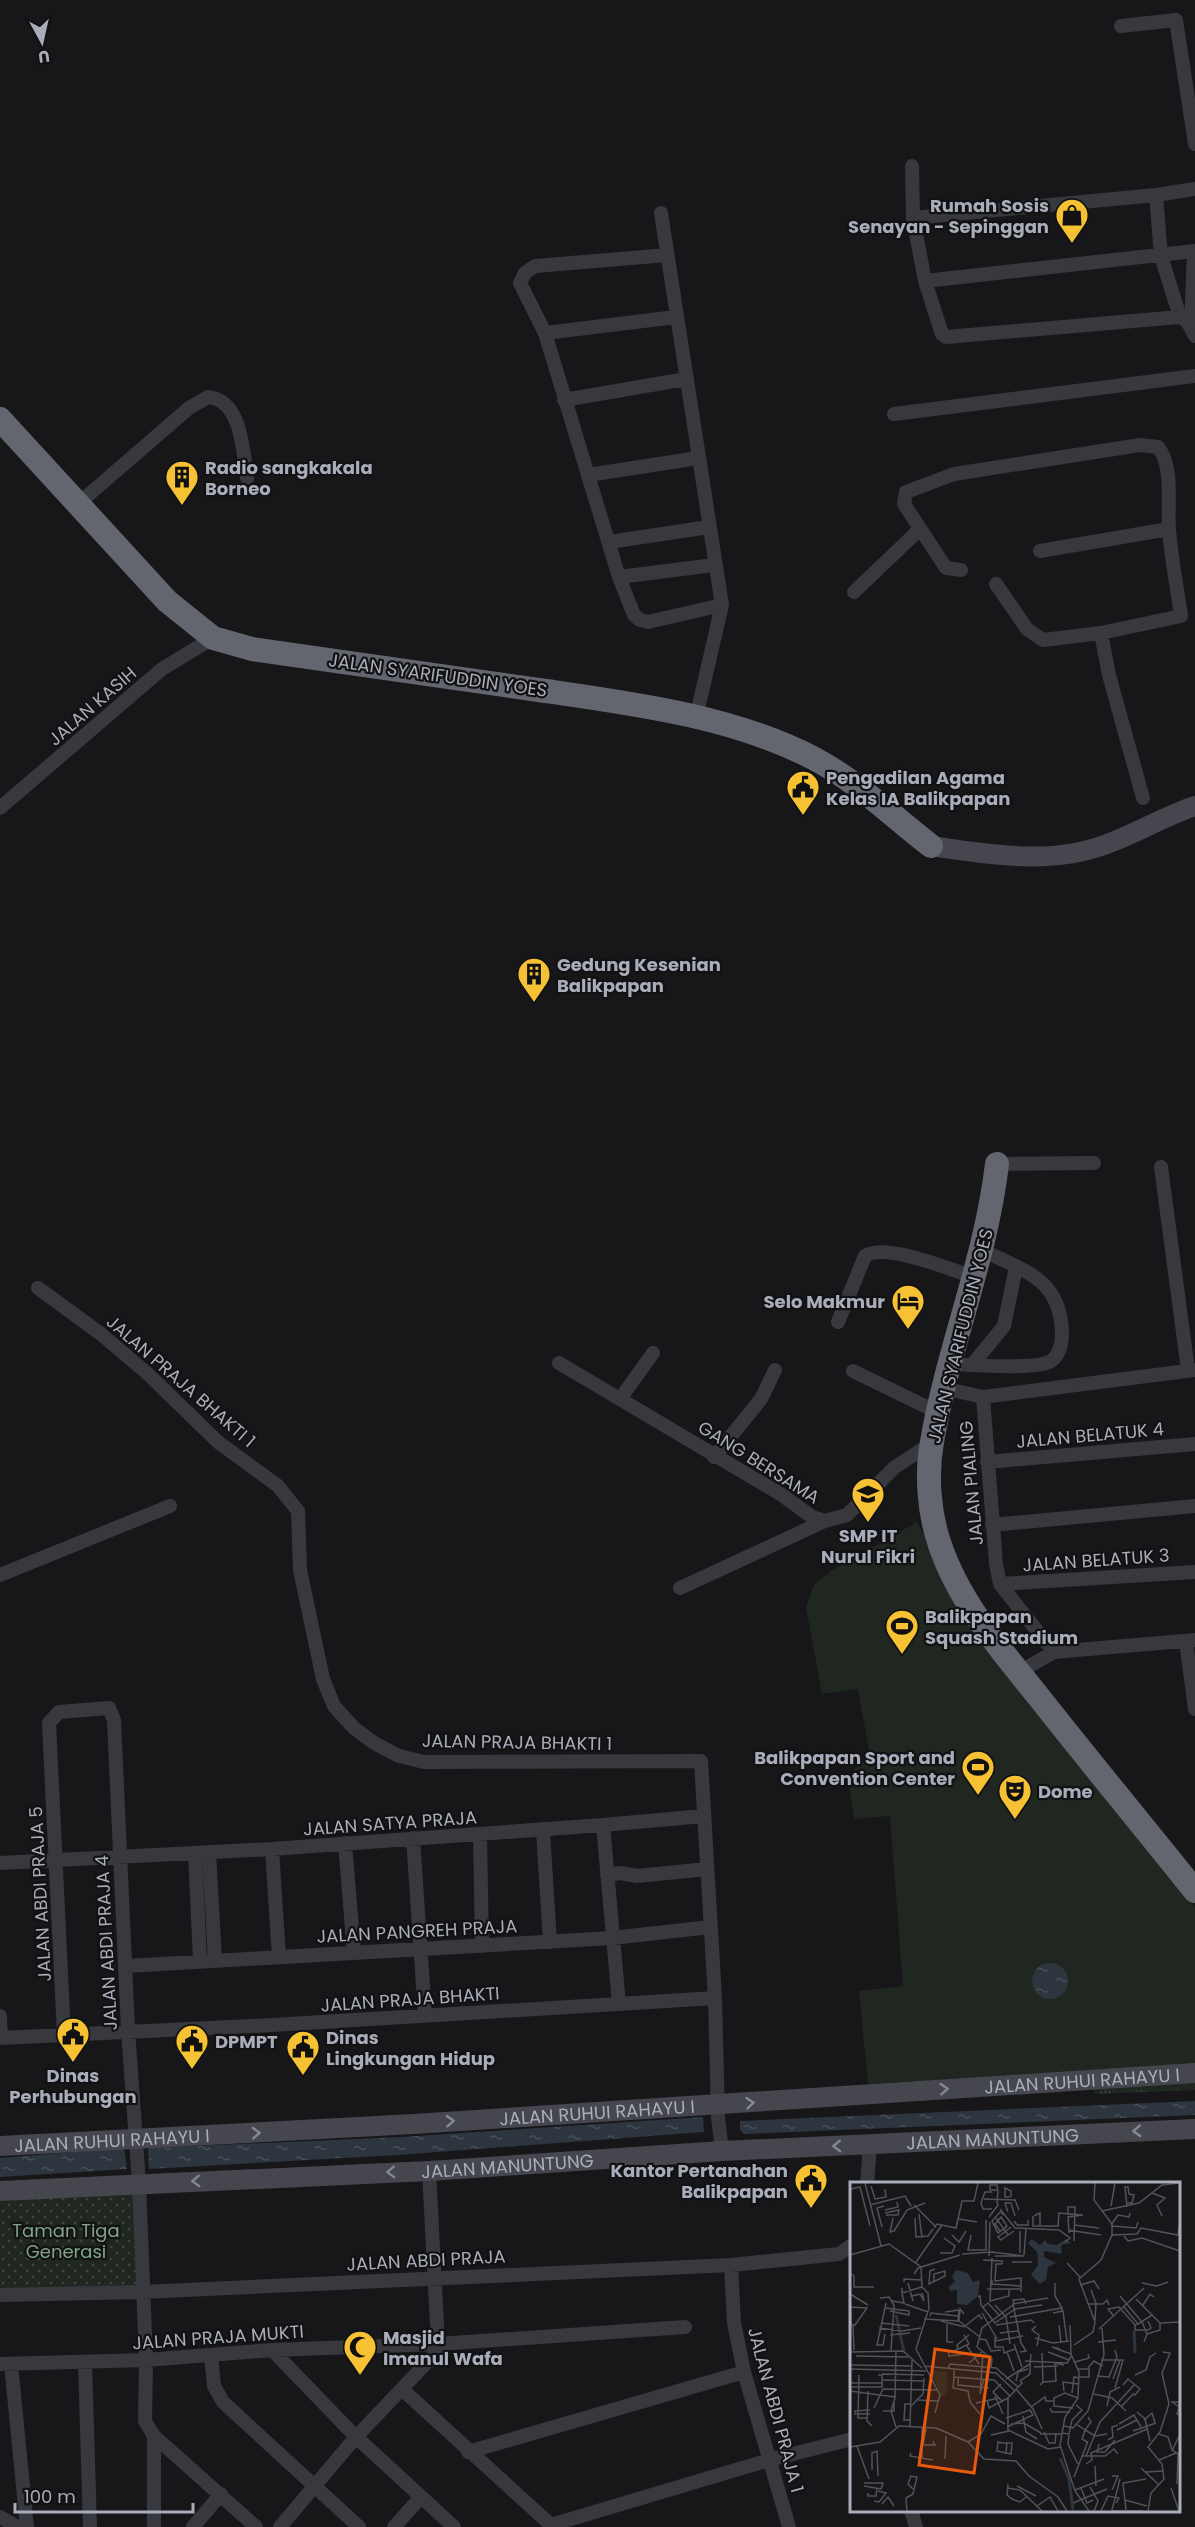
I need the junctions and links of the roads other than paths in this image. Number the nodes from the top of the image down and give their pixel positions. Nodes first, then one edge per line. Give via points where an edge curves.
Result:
1 (1121, 26) dead end
2 (1195, 144) edge
3 (912, 166) dead end
4 (1195, 189) edge
5 (1156, 195) junction
6 (661, 213) dead end
7 (914, 218) junction
8 (1195, 251) edge
9 (667, 255) junction
10 (1161, 256) junction
11 (925, 281) junction
12 (676, 317) junction
13 (1180, 317) junction
14 (1193, 331) edge
15 (544, 333) junction
16 (1195, 376) edge
17 (686, 379) junction
18 (564, 400) junction
19 (894, 414) dead end
20 (0, 420) edge
21 (698, 458) junction
22 (588, 475) junction
23 (246, 478) dead end
24 (78, 504) junction
25 (708, 527) junction
26 (1169, 529) junction
27 (919, 530) junction
28 (609, 542) junction
29 (1040, 551) dead end
30 (714, 565) junction
31 (961, 570) dead end
32 (619, 577) junction
33 (996, 584) dead end
34 (854, 592) dead end
35 (722, 605) junction
36 (1188, 617) edge
37 (1101, 633) junction
38 (213, 638) junction
39 (696, 718) junction
40 (1143, 798) dead end
41 (1195, 806) edge
42 (0, 808) edge
43 (931, 846) joint
44 (1094, 1163) dead end
45 (997, 1164) joint
46 (1161, 1167) dead end
47 (982, 1250) junction
48 (1016, 1267) junction
49 (974, 1277) junction
50 (38, 1288) dead end
51 (838, 1322) dead end
52 (653, 1353) dead end
53 (559, 1363) dead end
54 (961, 1364) junction
55 (775, 1370) dead end
56 (1192, 1370) edge
57 (853, 1371) dead end
58 (943, 1388) junction
59 (983, 1397) junction
60 (620, 1399) junction
61 (939, 1413) junction
62 (932, 1443) junction
63 (1195, 1444) edge
64 (714, 1457) junction
65 (987, 1462) junction
66 (170, 1506) dead end
67 (1195, 1506) edge
68 (825, 1521) junction
69 (993, 1525) junction
70 (1195, 1572) edge
71 (0, 1575) edge
72 (1000, 1584) junction
73 (680, 1588) dead end
74 (1191, 1641) edge
75 (1054, 1652) junction
76 (1019, 1672) junction
77 (1195, 1709) edge
78 (51, 1751) joint
79 (704, 1816) junction
80 (603, 1826) junction
81 (543, 1831) junction
82 (480, 1835) junction
83 (413, 1838) junction
84 (345, 1843) junction
85 (272, 1849) junction
86 (202, 1852) junction
87 (120, 1857) junction
88 (57, 1860) junction
89 (0, 1863) edge
90 (707, 1869) junction
91 (607, 1875) junction
92 (1195, 1891) edge
93 (710, 1927) junction
94 (612, 1938) junction
95 (550, 1942) junction
96 (482, 1946) junction
97 (419, 1950) junction
98 (354, 1953) junction
99 (279, 1957) junction
100 (215, 1960) junction
101 (200, 1961) junction
102 (126, 1966) junction
103 (715, 1998) junction
104 (619, 2004) junction
105 (425, 2015) junction
106 (0, 2016) edge
107 (128, 2030) junction
108 (64, 2034) junction
109 (1, 2038) edge
110 (1195, 2073) edge
111 (718, 2111) junction
112 (1195, 2129) edge
113 (135, 2141) junction
114 (721, 2145) junction
115 (870, 2145) junction
116 (0, 2146) edge
117 (429, 2170) junction
118 (139, 2177) junction
119 (867, 2182) edge
120 (0, 2191) edge
121 (850, 2246) edge
122 (731, 2265) junction
123 (435, 2277) junction
124 (142, 2292) junction
125 (0, 2295) edge
126 (685, 2327) dead end
127 (438, 2344) junction
128 (272, 2350) junction
129 (211, 2355) junction
130 (146, 2360) junction
131 (85, 2362) junction
132 (6, 2364) edge
133 (744, 2372) junction
134 (403, 2390) junction
135 (154, 2436) junction
136 (356, 2438) junction
137 (850, 2440) edge
138 (468, 2452) junction
139 (769, 2460) junction
140 (315, 2487) junction
141 (221, 2494) junction
142 (421, 2497) junction
143 (911, 2512) edge
144 (0, 2517) edge
145 (552, 2526) edge
146 (18, 2527) edge
147 (27, 2527) edge
148 (90, 2527) edge
149 (154, 2527) edge
150 (193, 2527) edge
151 (256, 2527) edge
152 (280, 2527) edge
153 (359, 2527) edge
154 (394, 2527) edge
155 (454, 2527) edge
156 (789, 2527) edge
157 (916, 2527) edge

1 - 2 street via 1176,20
3 - 7 street
4 - 5 street
5 - 7 street
5 - 10 street
6 - 9 street
7 - 11 street
8 - 10 street
8 - 14 street
9 - 12 street
9 - 15 street via 528,269 520,284
10 - 11 street
10 - 13 street
11 - 13 street via 942,334 948,338
12 - 15 street
12 - 17 street
13 - 14 street
15 - 18 street
16 - 19 street
17 - 18 street
17 - 21 street
18 - 22 street
20 - 24 highway, JALAN SYARIFUDDIN YOES
21 - 22 street
21 - 25 street
22 - 28 street
23 - 24 street via 238,427 222,400 208,397 189,408
24 - 38 highway, JALAN SYARIFUDDIN YOES via 167,601
25 - 28 street
25 - 30 street
26 - 27 street via 1164,454 1158,447 1140,446 932,480 906,492 903,498
26 - 29 street
26 - 36 street
27 - 31 street via 946,568
27 - 34 street
28 - 32 street
30 - 32 street
30 - 35 street
32 - 35 street via 634,615 640,620 648,622
33 - 37 street via 1027,629 1043,640
35 - 39 street
36 - 37 street
37 - 40 street
38 - 39 highway, JALAN SYARIFUDDIN YOES via 252,649 599,699
38 - 42 street, JALAN KASIH via 162,669
39 - 43 highway, JALAN SYARIFUDDIN YOES via 747,732 813,758 877,800
41 - 43 street via 1106,844 1060,856 1010,856
44 - 45 street
45 - 47 highway, JALAN SYARIFUDDIN YOES
46 - 56 street
47 - 48 street
47 - 49 highway, JALAN SYARIFUDDIN YOES
48 - 54 street via 1004,1326
48 - 54 street via 1042,1280 1051,1293 1062,1315 1059,1351 1050,1362 1033,1366
49 - 51 street via 898,1254 870,1253 865,1256
49 - 54 highway, JALAN SYARIFUDDIN YOES
50 - 79 street, JALAN PRAJA BHAKTI 1 via 109,1341 218,1442 278,1486 298,1511 300,1570 322,1679 333,1706 354,1728 399,1756 423,1762 701,1761
52 - 60 street
53 - 60 street, GANG BERSAMA
54 - 58 highway, JALAN SYARIFUDDIN YOES
55 - 64 street via 761,1399
56 - 59 street, JALAN PIALING
57 - 61 street
58 - 59 street
58 - 61 highway, JALAN SYARIFUDDIN YOES
59 - 65 street, JALAN PIALING
60 - 64 street, GANG BERSAMA
61 - 62 highway, JALAN SYARIFUDDIN YOES
62 - 68 street, GANG BERSAMA via 895,1467 847,1515
62 - 76 highway, JALAN SYARIFUDDIN YOES via 930,1488 940,1546 973,1611
63 - 65 street, JALAN BELATUK 4
64 - 68 street, GANG BERSAMA via 812,1517
65 - 69 street, JALAN PIALING
66 - 71 street
67 - 69 street
68 - 73 street
69 - 72 street, JALAN PIALING
70 - 72 street, JALAN BELATUK 3
72 - 75 street
74 - 75 street
74 - 77 street
75 - 76 street
76 - 92 highway, JALAN SYARIFUDDIN YOES
78 - 87 street, JALAN ABDI PRAJA 4 via 50,1723 55,1714 109,1708
78 - 88 street, JALAN ABDI PRAJA 5
79 - 80 street, JALAN SATYA PRAJA
79 - 90 street, JALAN PRAJA BHAKTI 1
80 - 81 street, JALAN SATYA PRAJA
80 - 91 street
81 - 82 street, JALAN SATYA PRAJA
81 - 95 street
82 - 83 street, JALAN SATYA PRAJA
82 - 96 street
83 - 84 street, JALAN SATYA PRAJA
83 - 97 street
84 - 85 street, JALAN SATYA PRAJA
84 - 98 street
85 - 86 street, JALAN SATYA PRAJA
85 - 99 street
86 - 87 street, JALAN SATYA PRAJA
86 - 100 street
86 - 101 street
87 - 88 street, JALAN SATYA PRAJA
87 - 102 street, JALAN ABDI PRAJA 4
88 - 89 street, JALAN SATYA PRAJA
88 - 108 street, JALAN ABDI PRAJA 5
90 - 91 street
90 - 93 street, JALAN PRAJA BHAKTI 1
91 - 94 street
93 - 94 street, JALAN PANGREH PRAJA
93 - 103 street, JALAN PRAJA BHAKTI 1
94 - 95 street, JALAN PANGREH PRAJA
94 - 104 street
95 - 96 street, JALAN PANGREH PRAJA
96 - 97 street, JALAN PANGREH PRAJA
97 - 98 street, JALAN PANGREH PRAJA
97 - 105 street
98 - 99 street, JALAN PANGREH PRAJA
99 - 100 street, JALAN PANGREH PRAJA
100 - 101 street, JALAN PANGREH PRAJA
101 - 102 street, JALAN PANGREH PRAJA
102 - 107 street, JALAN ABDI PRAJA 4
103 - 104 street, JALAN PRAJA BHAKTI
103 - 111 street
104 - 105 street, JALAN PRAJA BHAKTI
105 - 107 street, JALAN PRAJA BHAKTI
106 - 109 street
107 - 108 street, JALAN PRAJA BHAKTI
107 - 113 street, JALAN ABDI PRAJA 4
108 - 109 street, JALAN PRAJA BHAKTI
111 -> 110 street, JALAN RUHUI RAHAYU I via 1089,2078
113 -> 111 street, JALAN RUHUI RAHAYU I
111 - 114 street
112 -> 115 street, JALAN MANUNTUNG
113 - 116 street, JALAN RUHUI RAHAYU I
113 - 118 street, JALAN ABDI PRAJA 4
115 -> 114 street, JALAN MANUNTUNG
114 - 117 street, JALAN MANUNTUNG
115 - 119 street
117 -> 118 street, JALAN MANUNTUNG
117 - 123 street
118 - 120 street, JALAN MANUNTUNG
118 - 124 street, JALAN ABDI PRAJA 4
121 - 122 street, JALAN ABDI PRAJA via 839,2254
122 - 123 street, JALAN ABDI PRAJA
122 - 133 street, JALAN ABDI PRAJA 1 via 734,2323
123 - 124 street, JALAN ABDI PRAJA
123 - 127 street
124 - 125 street, JALAN ABDI PRAJA
124 - 130 street, JALAN ABDI PRAJA 4
126 - 127 street, JALAN PRAJA MUKTI
127 - 128 street, JALAN PRAJA MUKTI
127 - 134 street via 434,2355
128 - 129 street, JALAN PRAJA MUKTI
128 - 136 street
129 - 130 street, JALAN PRAJA MUKTI
129 - 140 street via 217,2395
130 - 131 street, JALAN PRAJA MUKTI
130 - 135 street, JALAN ABDI PRAJA 4 via 145,2421
131 - 132 street, JALAN PRAJA MUKTI
131 - 148 street
132 - 147 street
133 - 138 street
133 - 139 street, JALAN ABDI PRAJA 1
134 - 136 street
134 - 138 street
135 - 141 street
135 - 149 street
136 - 140 street
136 - 142 street
137 - 139 street
138 - 145 street
139 - 145 street
139 - 156 street, JALAN ABDI PRAJA 1
140 - 152 street
140 - 153 street
141 - 150 street
141 - 151 street
142 - 154 street
142 - 155 street
143 - 157 street
144 - 146 street

